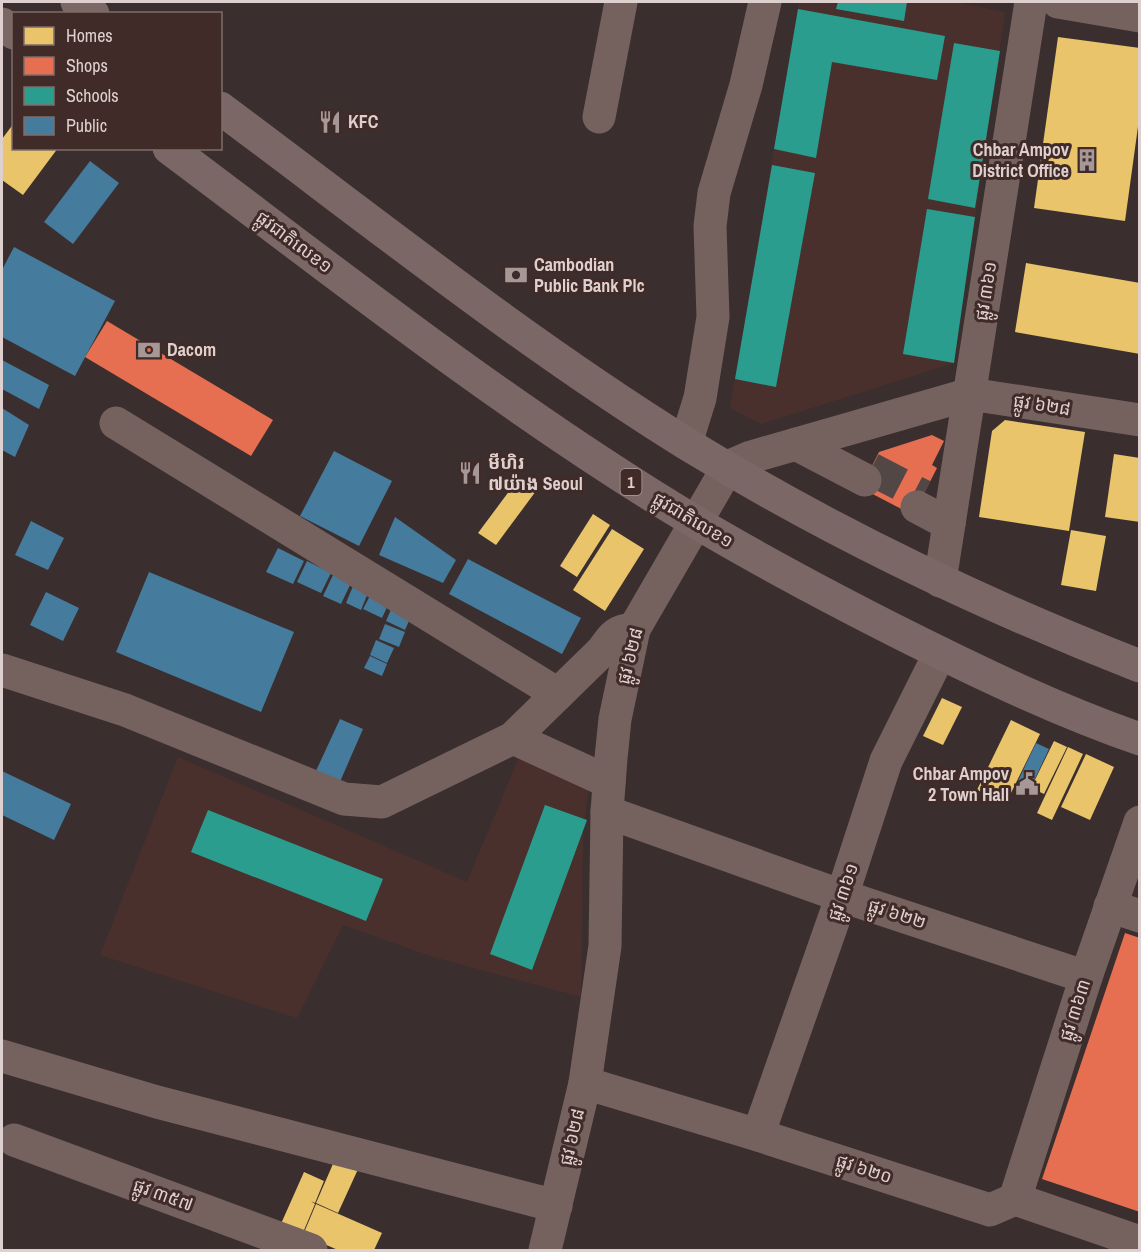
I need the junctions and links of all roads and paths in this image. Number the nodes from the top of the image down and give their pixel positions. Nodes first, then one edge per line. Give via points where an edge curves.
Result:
1 (77, 2) edge
2 (621, 2) edge
3 (765, 2) edge
4 (1031, 2) edge
5 (1058, 2) edge
6 (90, 12) edge
7 (1140, 16) edge
8 (222, 109) edge
9 (599, 117) dead end
10 (172, 150) edge
11 (970, 394) junction
12 (1140, 420) edge
13 (116, 423) dead end
14 (805, 442) junction
15 (686, 443) junction
16 (728, 467) junction
17 (868, 474) tunnel mouth
18 (920, 501) tunnel mouth
19 (950, 518) junction
20 (695, 522) junction
21 (940, 580) junction
22 (634, 629) junction
23 (940, 653) junction
24 (1140, 666) edge
25 (2, 670) edge
26 (558, 694) junction
27 (513, 738) junction
28 (1140, 739) edge
29 (608, 797) junction
30 (1140, 822) edge
31 (842, 896) junction
32 (1125, 911) edge
33 (1086, 976) junction
34 (2, 1056) edge
35 (585, 1083) junction
36 (758, 1135) junction
37 (14, 1140) dead end
38 (1015, 1199) junction
39 (556, 1206) junction
40 (1140, 1242) edge
41 (311, 1251) edge
42 (545, 1251) edge

1 - 6 highway
2 - 9 street
3 - 15 street via 746,85 714,193 710,226 713,317 700,398
4 - 11 street, ផ្លូវ ៣៦១
5 - 7 street
8 - 15 highway via 535,342
10 - 20 highway, ផ្លូវជាតិលេខ១ / 1 via 503,396
11 - 12 street, ផ្លូវ ៦២៨
11 - 14 street, ផ្លូវ ៦២៨
11 - 19 street, ផ្លូវ ៣៦១
13 - 26 street
14 - 16 street, ផ្លូវ ៦២៨
14 - 17 street
15 - 16 highway
16 - 20 street, ផ្លូវ ៦២៨
16 - 21 highway
18 - 19 street
19 - 21 street, ផ្លូវ ៣៦១
20 - 22 street, ផ្លូវ ៦២៨
20 - 23 highway, ផ្លូវជាតិលេខ១ / 1
21 - 24 highway via 1028,622
22 - 26 street via 612,635 603,650
22 - 29 street, ផ្លូវ ៦២៨ via 615,719
23 - 28 highway, ផ្លូវជាតិលេខ១ / 1 via 1063,710
23 - 31 street, ផ្លូវ ៣៦១ via 886,761
25 - 27 street via 125,710 344,799 382,802
26 - 27 street
27 - 29 street, ផ្លូវ ៦២២
29 - 31 street, ផ្លូវ ៦២២
29 - 35 street, ផ្លូវ ៦២៨ via 605,946
30 - 32 street, ផ្លូវ ៣៦៣
31 - 33 street, ផ្លូវ ៦២២
31 - 36 street, ផ្លូវ ៣៦១
32 - 33 street, ផ្លូវ ៣៦៣
33 - 38 street, ផ្លូវ ៣៦៣
34 - 39 street via 158,1102
35 - 36 street, ផ្លូវ ៦២០
35 - 39 street, ផ្លូវ ៦២៨
36 - 38 street, ផ្លូវ ៦២០ via 990,1210
37 - 41 street, ផ្លូវ ៣៥៧
38 - 40 street
39 - 42 street, ផ្លូវ ៦២៨

